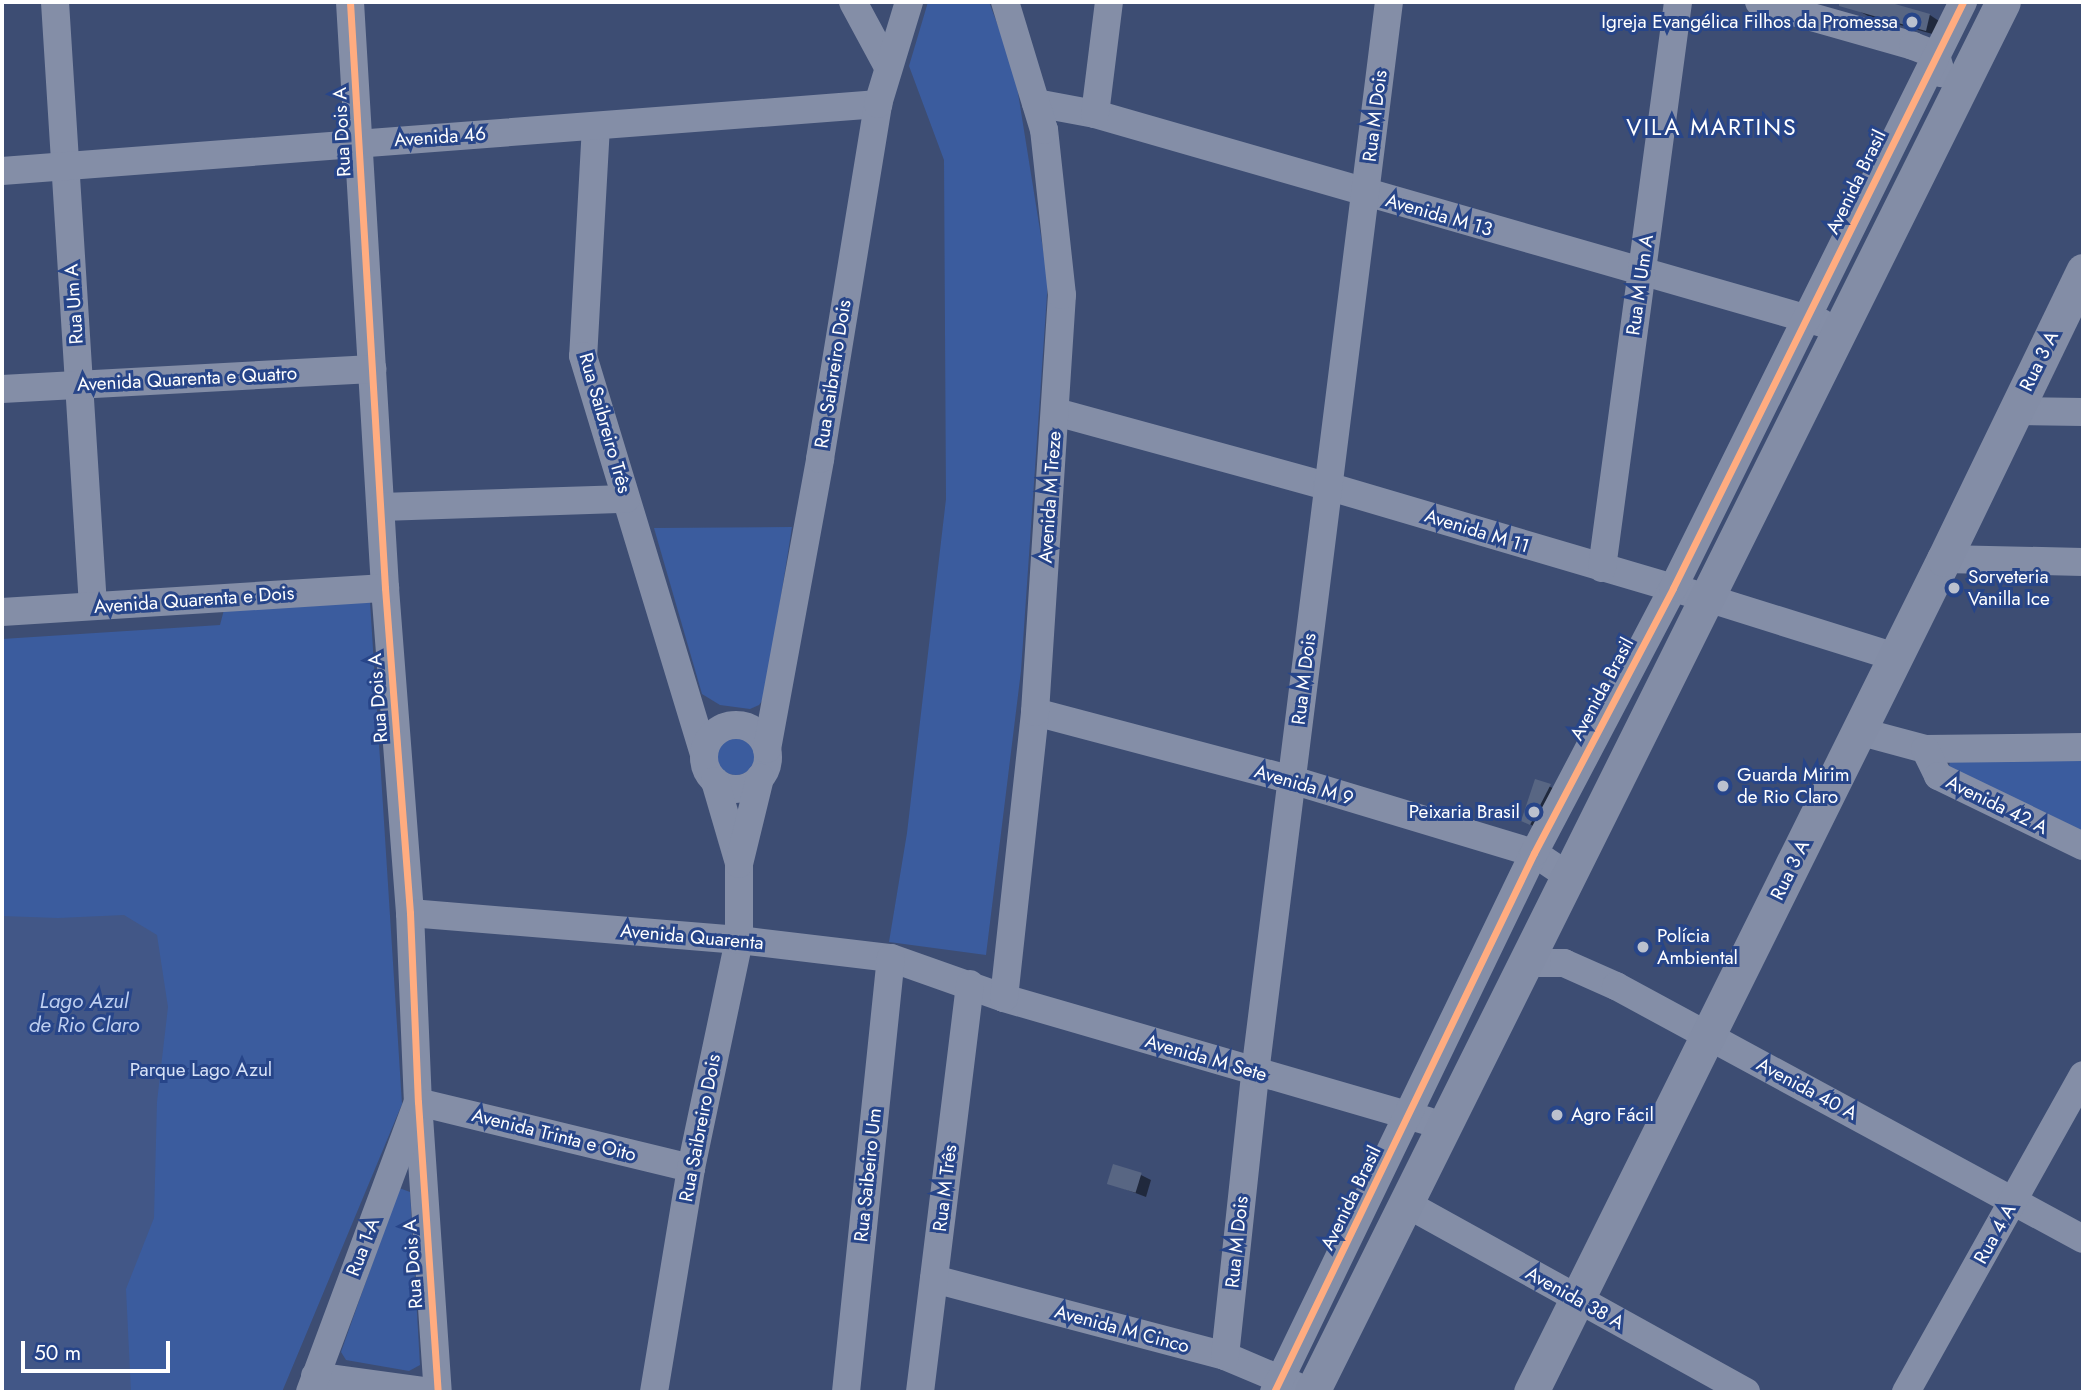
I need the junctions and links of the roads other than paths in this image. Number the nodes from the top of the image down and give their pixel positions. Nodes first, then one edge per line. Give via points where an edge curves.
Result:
1 (55, 2) edge
2 (350, 2) edge
3 (853, 2) edge
4 (909, 2) edge
5 (1005, 2) edge
6 (1110, 2) edge
7 (1390, 2) edge
8 (1678, 2) edge
9 (1759, 2) edge
10 (1963, 2) edge
11 (2003, 2) edge
12 (1936, 55) junction
13 (888, 67) junction
14 (1036, 103) junction
15 (878, 104) junction
16 (1951, 107) junction
17 (1095, 114) junction
18 (596, 125) junction
19 (359, 142) junction
20 (66, 167) junction
21 (2, 171) edge
22 (1365, 194) junction
23 (2083, 271) edge
24 (1642, 274) junction
25 (1806, 319) junction
26 (1842, 328) junction
27 (372, 369) junction
28 (79, 384) junction
29 (2, 389) edge
30 (2014, 411) junction
31 (1056, 412) junction
32 (2083, 412) edge
33 (1327, 486) junction
34 (626, 499) junction
35 (381, 507) junction
36 (1944, 559) junction
37 (2083, 562) edge
38 (1602, 568) junction
39 (386, 587) junction
40 (1673, 589) junction
41 (1707, 598) junction
42 (93, 606) junction
43 (2, 612) edge
44 (1895, 657) junction
45 (1035, 712) junction
46 (1858, 731) junction
47 (709, 744) junction
48 (2083, 747) edge
49 (767, 749) junction
50 (1925, 749) junction
51 (760, 778) junction
52 (1292, 780) junction
53 (715, 781) junction
54 (2083, 846) edge
55 (1534, 853) junction
56 (739, 864) junction
57 (1567, 875) junction
58 (410, 913) junction
59 (739, 940) junction
60 (891, 958) junction
61 (1524, 962) junction
62 (970, 984) junction
63 (1004, 998) junction
64 (1708, 1035) junction
65 (1255, 1073) junction
66 (2083, 1075) edge
67 (418, 1102) junction
68 (1409, 1116) junction
69 (1443, 1125) junction
70 (691, 1168) junction
71 (2014, 1201) junction
72 (1405, 1203) junction
73 (2083, 1239) edge
74 (933, 1279) junction
75 (1577, 1299) junction
76 (1225, 1356) junction
77 (313, 1384) edge
78 (1293, 1389) edge
79 (432, 1392) edge
80 (438, 1392) edge
81 (654, 1392) edge
82 (846, 1392) edge
83 (920, 1392) edge
84 (1531, 1392) edge
85 (1746, 1392) edge
86 (1906, 1392) edge

1 - 20 street, Rua Um A
2 - 19 street, Rua Dois A
3 - 13 street
4 - 13 street, Rua Saibreiro Dois
5 - 14 street, Avenida M Treze
6 - 17 street
7 - 22 street, Rua M Dois
8 - 24 street, Rua M Um A
9 - 12 street
10 - 12 street, Avenida Brasil
11 - 16 main road
12 - 16 street
12 - 25 street, Avenida Brasil
13 - 15 street, Rua Saibreiro Dois
14 - 17 street, Avenida M 13
14 - 31 street, Avenida M Treze via 1053,193 1062,295
15 - 18 street, Avenida 46
15 - 49 street, Rua Saibreiro Dois
16 - 26 main road
17 - 22 street, Avenida M 13
18 - 19 street, Avenida 46
18 - 34 street, Rua Saibreiro Três via 582,348
19 - 20 street, Avenida 46
19 - 27 street, Rua Dois A
20 - 21 street, Avenida 46
20 - 28 street, Rua Um A
22 - 24 street, Avenida M 13
22 - 33 street, Rua M Dois
23 - 30 main road, Rua 3 A
24 - 25 street, Avenida M 13
24 - 38 street, Rua M Um A
25 - 26 street, Avenida M 13
25 - 40 street, Avenida Brasil
26 - 41 main road
27 - 28 street, Avenida Quarenta e Quatro
27 - 35 street, Rua Dois A
28 - 29 street, Avenida Quarenta e Quatro
28 - 42 street, Rua Um A
30 - 32 street
30 - 36 main road, Rua 3 A
31 - 33 street, Avenida M 11
31 - 45 street, Avenida M Treze
33 - 38 street, Avenida M 11
33 - 52 street, Rua M Dois
34 - 35 street
34 - 47 street, Rua Saibreiro Três via 691,712
35 - 39 street, Rua Dois A
36 - 37 street
36 - 44 main road, Rua 3 A
38 - 40 street, Avenida M 11
39 - 42 street, Avenida Quarenta e Dois
39 - 58 street, Rua Dois A
40 - 41 street, Avenida M 11
40 - 55 street, Avenida Brasil
41 - 44 street, Avenida M 11
41 - 57 main road
42 - 43 street, Avenida Quarenta e Dois
44 - 46 main road, Rua 3 A
45 - 52 street, Avenida M 9
45 - 63 street, Avenida M Treze
46 - 50 street, Avenida 42 A
46 - 64 main road, Rua 3 A
47 - 49 street via 723,728 745,726 755,731
47 - 53 street via 709,774
48 - 50 street, Avenida 42 A
49 - 51 street via 768,760
50 - 54 street, Avenida 42 A via 1938,776
51 - 53 street via 733,789
51 - 56 street, Rua Saibreiro Dois
52 - 55 street, Avenida M 9
52 - 65 street, Rua M Dois
53 - 56 street, Rua Saibreiro Dois
55 - 57 street, Avenida M 9
55 - 68 street, Avenida Brasil
56 - 59 street, Rua Saibreiro Dois
57 - 61 main road
58 - 59 street, Avenida Quarenta
58 - 67 street, Rua Dois A
59 - 60 street, Avenida Quarenta
59 - 70 street, Rua Saibreiro Dois
60 - 62 street, Avenida Quarenta
60 - 82 street, Rua Saibeiro Um
61 - 64 street, Avenida 40 A via 1564,963
61 - 69 main road
62 - 63 street, Avenida M Sete
62 - 74 street, Rua M Três
63 - 65 street, Avenida M Sete
64 - 71 street, Avenida 40 A
64 - 75 main road, Rua 3 A
65 - 68 street, Avenida M Sete
65 - 76 street, Rua M Dois
66 - 71 street, Rua 4 A
67 - 70 street, Avenida Trinta e Oito
67 - 77 street, Rua 1-A
67 - 80 street, Rua Dois A
68 - 69 street, Avenida M Sete
68 - 78 street, Avenida Brasil
69 - 72 main road
70 - 81 street, Rua Saibreiro Dois
71 - 73 street, Avenida 40 A
71 - 86 street, Rua 4 A
72 - 75 street, Avenida 38 A
72 - 78 main road
74 - 76 street, Avenida M Cinco
74 - 83 street, Rua M Três
75 - 84 main road, Rua 3 A
75 - 85 street, Avenida 38 A
76 - 78 street, Avenida M Cinco
77 - 79 street

